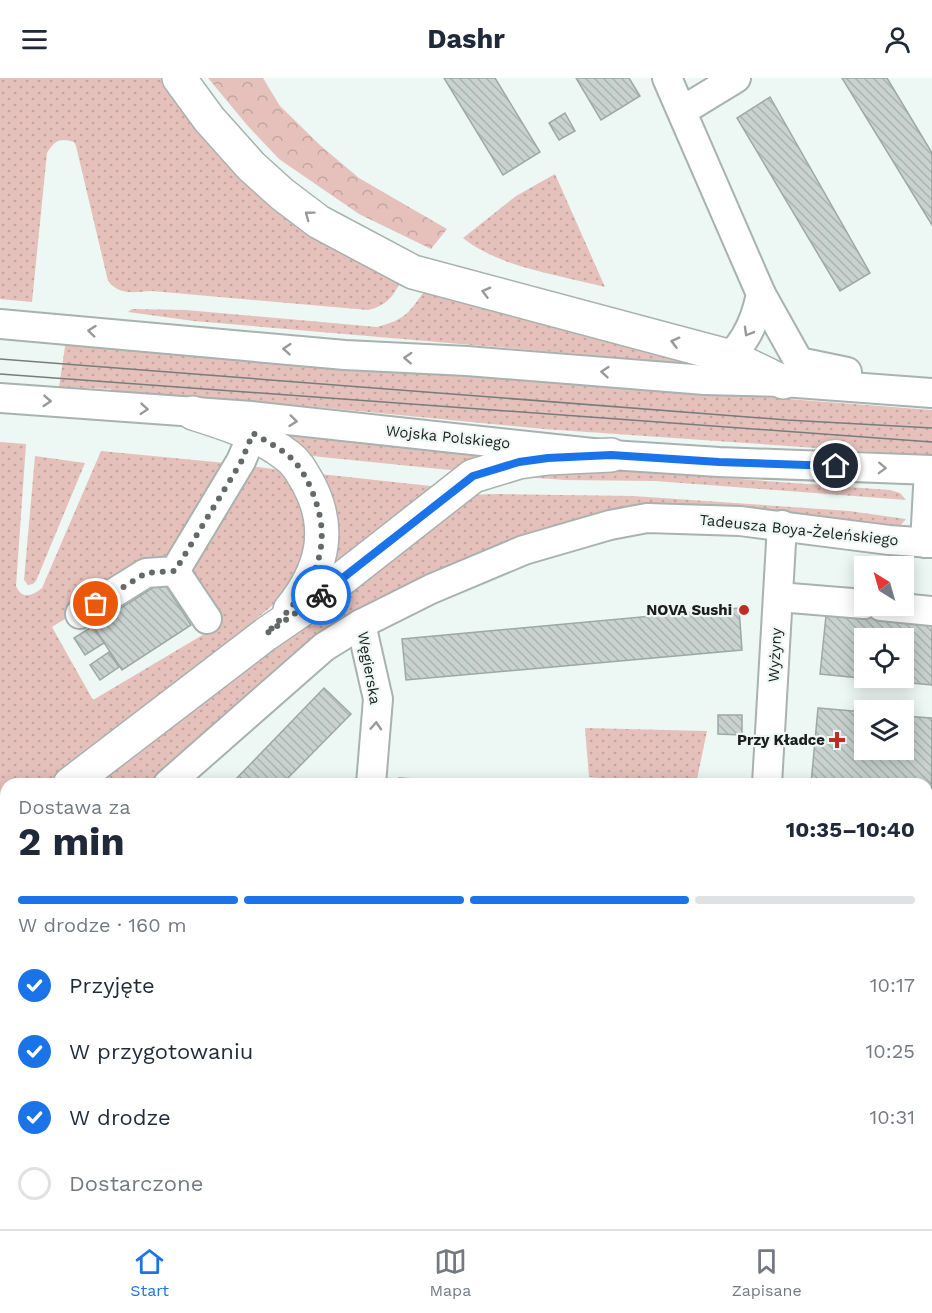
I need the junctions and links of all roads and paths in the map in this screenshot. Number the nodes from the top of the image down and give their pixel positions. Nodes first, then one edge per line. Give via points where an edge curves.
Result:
1 (179, 78) edge
2 (667, 78) edge
3 (736, 78) edge
4 (682, 111) junction
5 (761, 294) junction
6 (0, 324) edge
7 (732, 357) junction
8 (705, 380) junction
9 (783, 382) junction
10 (894, 389) junction
11 (932, 393) edge
12 (0, 398) edge
13 (193, 413) junction
14 (253, 433) junction
15 (611, 455) junction
16 (930, 470) edge
17 (782, 525) junction
18 (928, 543) edge
19 (175, 571) junction
20 (778, 597) junction
21 (854, 603) edge
22 (914, 609) edge
23 (932, 611) edge
24 (80, 614) dead end
25 (207, 619) dead end
26 (361, 624) junction
27 (266, 634) junction
28 (78, 778) edge
29 (175, 778) edge
30 (371, 778) edge
31 (767, 778) edge

7 -> 1 main road via 418,274 382,257 319,222 282,194 216,127
2 - 4 street
3 - 4 street
4 - 5 street
5 -> 7 street via 750,332
5 - 10 street via 799,362 841,370
8 -> 6 street via 345,355
7 - 8 street
7 - 9 main road
8 - 9 street
9 - 10 street
10 - 11 street
12 -> 13 street, Wojska Polskiego
13 - 14 main road
13 -> 15 street, Wojska Polskiego
14 - 19 street via 241,462
14 - 27 main road via 298,466 313,493 323,534 308,584 291,609
15 -> 16 street, Wojska Polskiego
15 - 27 main road via 519,462 473,476
16 - 18 street
17 - 18 street, Tadeusza Boya-Żeleńskiego
17 - 20 street, Wyżyny
17 - 26 street, Tadeusza Boya-Żeleńskiego via 647,518 610,525 524,550
19 - 24 street via 146,573
19 - 25 street
20 - 21 street
20 - 31 street, Wyżyny
22 - 23 street
26 - 29 street, Tadeusza Boya-Żeleńskiego via 324,647
30 -> 26 street, Węgierska via 378,699
27 - 28 main road

